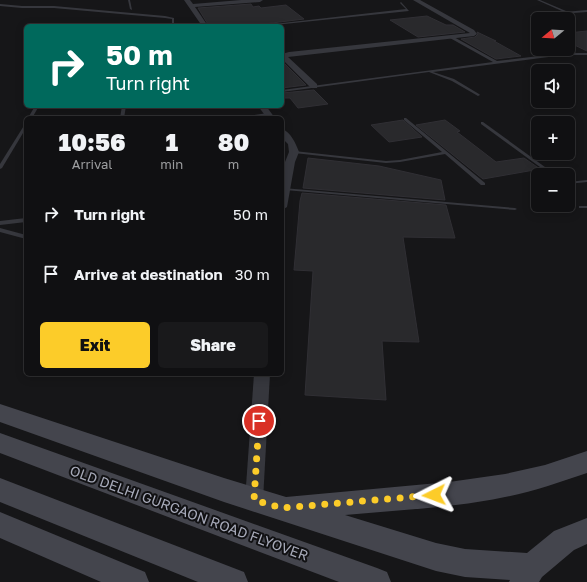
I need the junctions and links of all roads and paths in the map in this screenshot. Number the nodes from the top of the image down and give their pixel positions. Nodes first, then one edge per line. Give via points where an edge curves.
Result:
1 (130, 0) edge
2 (260, 0) edge
3 (416, 0) edge
4 (538, 0) edge
5 (188, 3) edge
6 (401, 3) dead end
7 (0, 5) edge
8 (131, 9) dead end
9 (587, 11) edge
10 (567, 12) joint
11 (173, 24) edge
12 (204, 24) edge
13 (276, 24) edge
14 (451, 37) junction
15 (587, 54) edge
16 (284, 56) edge
17 (284, 57) edge
18 (496, 62) junction
19 (427, 71) junction
20 (314, 86) junction
21 (284, 91) edge
22 (478, 95) dead end
23 (264, 108) edge
24 (270, 116) edge
25 (405, 119) dead end
26 (482, 123) dead end
27 (24, 127) edge
28 (284, 134) edge
29 (294, 152) junction
30 (444, 153) junction
31 (0, 168) edge
32 (544, 168) edge
33 (587, 181) edge
34 (575, 182) edge
35 (483, 184) dead end
36 (285, 190) junction
37 (284, 196) edge
38 (581, 206) dead end
39 (587, 207) edge
40 (515, 209) dead end
41 (24, 220) edge
42 (0, 223) edge
43 (0, 230) edge
44 (24, 236) edge
45 (262, 376) edge
46 (0, 413) edge
47 (0, 444) edge
48 (587, 462) edge
49 (0, 490) edge
50 (254, 500) junction
51 (282, 508) junction
52 (0, 525) edge
53 (587, 531) edge
54 (527, 574) edge
55 (135, 582) edge
56 (234, 582) edge
57 (377, 582) edge

1 - 8 lane
2 - 5 street
3 - 14 street via 474,33
4 - 10 lane
5 - 12 street
6 - 13 lane via 408,10
7 - 11 lane via 165,17 174,19
9 - 10 lane
14 - 16 street
14 - 18 lane
15 - 18 lane via 562,54
17 - 20 street
18 - 19 lane
19 - 20 lane
19 - 22 lane via 453,80
20 - 21 lane
23 - 24 street
25 - 30 lane
26 - 32 lane
27 - 31 lane
28 - 29 street via 292,144
29 - 30 lane via 386,162
29 - 36 street
30 - 35 lane
33 - 34 lane
36 - 37 street
36 - 40 lane
38 - 39 lane
41 - 42 lane
43 - 44 lane
45 - 50 street
46 - 50 main road
47 - 57 main road, OLD DELHI GURGAON ROAD FLYOVER
48 - 51 main road via 505,486 449,494
49 - 56 main road
50 - 51 main road
51 - 54 main road via 436,557
52 - 55 main road
53 - 54 main road via 564,540

